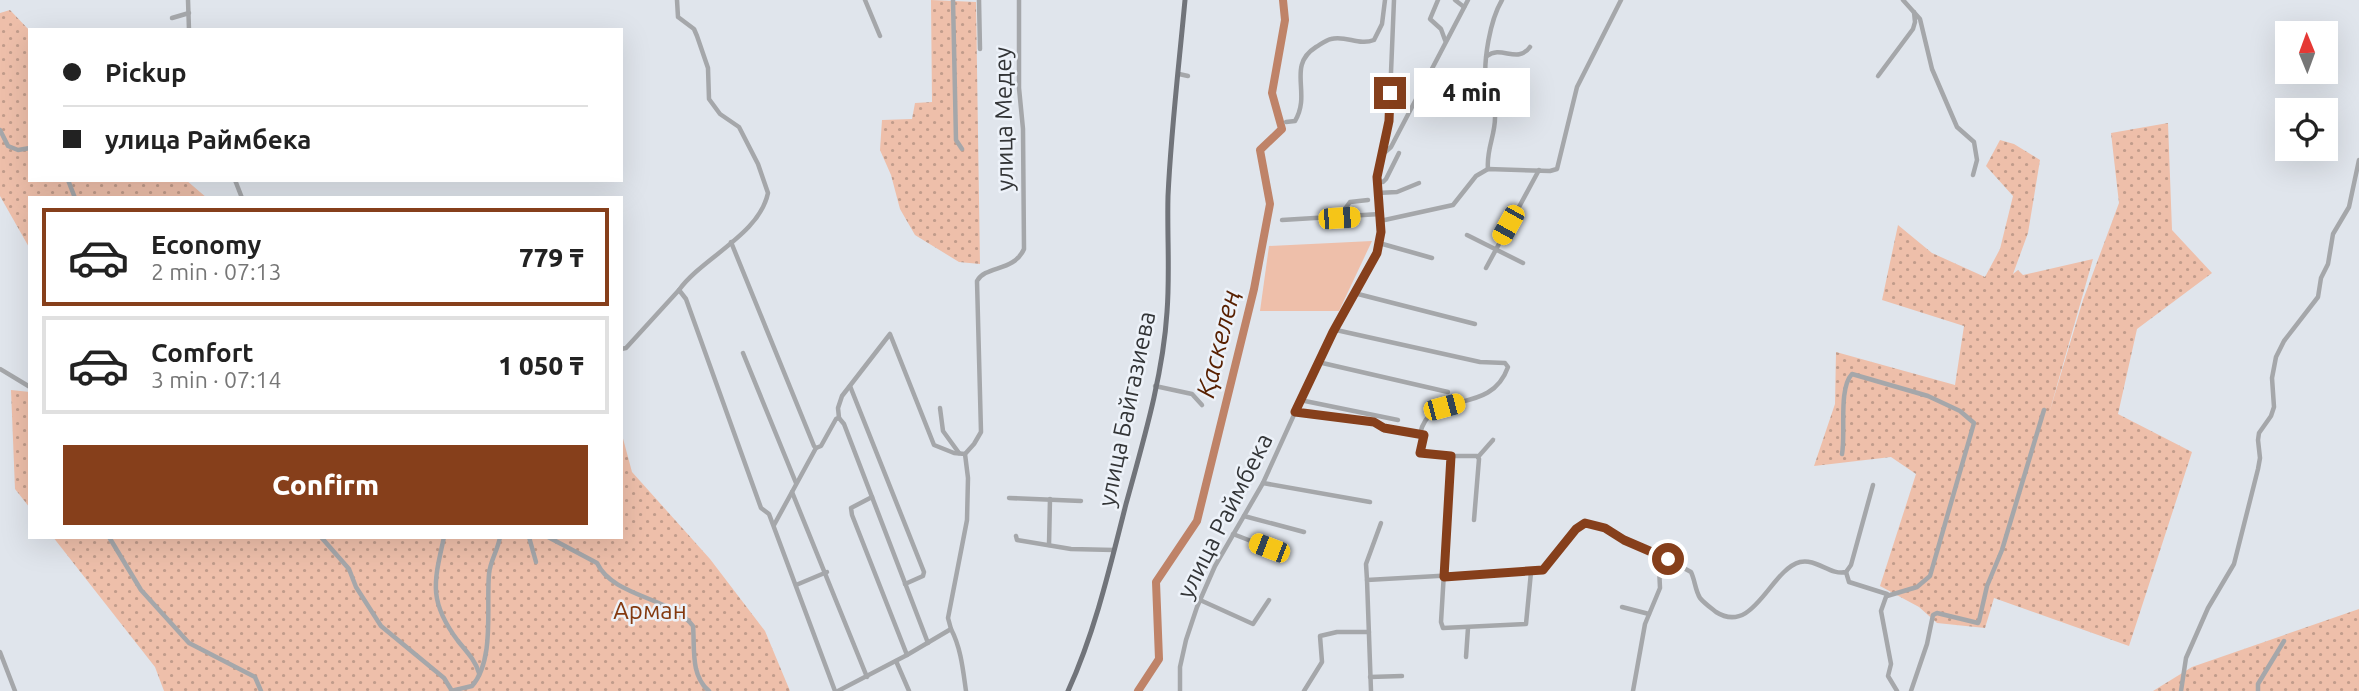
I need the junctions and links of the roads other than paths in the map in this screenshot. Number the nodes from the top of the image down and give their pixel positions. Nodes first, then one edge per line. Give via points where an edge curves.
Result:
1 (188, 0) edge
2 (677, 0) edge
3 (864, 0) edge
4 (953, 0) edge
5 (979, 0) edge
6 (1019, 0) edge
7 (1185, 0) edge
8 (1385, 0) edge
9 (1394, 0) edge
10 (1438, 0) edge
11 (1455, 0) edge
12 (1466, 0) edge
13 (1502, 0) edge
14 (1621, 0) edge
15 (1903, 0) edge
16 (1464, 7) junction
17 (1914, 12) junction
18 (189, 13) junction
19 (172, 18) dead end
20 (189, 28) edge
21 (880, 36) dead end
22 (1446, 41) junction
23 (1530, 47) dead end
24 (980, 49) dead end
25 (1487, 57) junction
26 (1178, 74) junction
27 (1188, 76) dead end
28 (1878, 76) dead end
29 (1286, 122) dead end
30 (0, 131) edge
31 (28, 148) edge
32 (962, 149) dead end
33 (1399, 153) dead end
34 (1382, 155) junction
35 (2359, 160) edge
36 (1488, 169) junction
37 (1539, 170) junction
38 (1973, 175) dead end
39 (1377, 181) junction
40 (1419, 183) dead end
41 (1377, 193) junction
42 (1368, 200) dead end
43 (1380, 214) junction
44 (1339, 218) junction
45 (1282, 220) dead end
46 (1380, 221) junction
47 (1467, 235) dead end
48 (731, 242) junction
49 (1379, 243) junction
50 (1495, 249) junction
51 (1432, 258) dead end
52 (1523, 263) dead end
53 (1486, 268) dead end
54 (679, 289) junction
55 (1354, 293) junction
56 (1475, 324) dead end
57 (1336, 330) junction
58 (623, 349) edge
59 (743, 354) dead end
60 (1318, 362) junction
61 (0, 369) edge
62 (28, 386) edge
63 (850, 386) junction
64 (1154, 386) junction
65 (1448, 392) dead end
66 (1300, 400) junction
67 (1202, 405) dead end
68 (940, 408) dead end
69 (2044, 410) dead end
70 (1295, 412) junction
71 (1374, 415) junction
72 (839, 418) junction
73 (1398, 419) dead end
74 (1362, 420) junction
75 (1420, 434) junction
76 (1493, 440) dead end
77 (817, 448) junction
78 (962, 454) junction
79 (1842, 454) dead end
80 (1451, 456) junction
81 (1478, 457) junction
82 (796, 483) junction
83 (1263, 483) junction
84 (1873, 485) dead end
85 (792, 492) junction
86 (873, 497) junction
87 (1009, 498) dead end
88 (1050, 499) junction
89 (1081, 501) dead end
90 (1370, 502) dead end
91 (1244, 516) junction
92 (1475, 520) dead end
93 (1381, 523) dead end
94 (773, 526) junction
95 (1304, 532) dead end
96 (1233, 534) junction
97 (1016, 536) dead end
98 (110, 539) edge
99 (323, 539) edge
100 (444, 539) edge
101 (499, 539) edge
102 (530, 539) edge
103 (552, 539) edge
104 (1049, 545) junction
105 (1114, 550) junction
106 (1287, 555) dead end
107 (1664, 559) junction
108 (536, 562) dead end
109 (827, 572) junction
110 (1531, 572) junction
111 (1846, 572) junction
112 (1444, 577) junction
113 (1367, 580) junction
114 (905, 584) junction
115 (796, 586) junction
116 (1886, 596) junction
117 (1200, 600) junction
118 (1269, 600) dead end
119 (1622, 607) dead end
120 (1649, 614) junction
121 (1468, 628) junction
122 (951, 629) junction
123 (1368, 632) junction
124 (2284, 641) dead end
125 (928, 643) junction
126 (0, 652) edge
127 (907, 655) junction
128 (1466, 657) dead end
129 (896, 661) junction
130 (480, 675) junction
131 (1402, 676) dead end
132 (867, 677) junction
133 (1370, 677) junction
134 (15, 691) edge
135 (261, 691) edge
136 (451, 691) edge
137 (709, 691) edge
138 (836, 691) edge
139 (909, 691) edge
140 (967, 691) edge
141 (1068, 691) edge
142 (1180, 691) edge
143 (1304, 691) edge
144 (1371, 691) edge
145 (1633, 691) edge
146 (1897, 691) edge
147 (1912, 691) edge
148 (2181, 691) edge
149 (2258, 691) edge

1 - 18 street
2 - 48 street via 678,17 694,29 708,68 709,99 739,127 768,189 757,216
3 - 21 street
4 - 32 street via 956,141
5 - 24 street
6 - 78 street, улица Медеу via 1025,238 1017,260 977,278 981,432
7 - 26 main road, улица Байгазиева
8 - 29 street via 1374,40 1333,38 1307,54 1300,71 1303,93 1297,117
9 - 34 street, улица Раймбека via 1389,121
10 - 22 street via 1430,19
11 - 16 street
12 - 16 street
13 - 25 street via 1493,18
14 - 37 street via 1577,87 1557,169
15 - 17 street
16 - 22 street
17 - 28 street via 1913,29
17 - 38 street via 1953,118 1974,142 1977,160
18 - 19 street
18 - 20 street
22 - 34 street
23 - 25 street via 1525,54 1495,52
25 - 36 street via 1486,85 1495,114
26 - 27 street
26 - 64 main road, улица Байгазиева via 1168,197 1167,313
30 - 31 street via 8,146
33 - 39 street via 1386,179
34 - 39 street, улица Раймбека
35 - 148 street via 2349,207 2333,234 2318,298 2276,357 2274,407 2259,433 2260,458 2234,564 2186,658
36 - 37 street
36 - 46 street via 1476,176 1453,205
37 - 50 street
39 - 41 street, улица Раймбека
40 - 41 street via 1397,192
41 - 43 street, улица Раймбека
42 - 44 street via 1350,202
43 - 44 street
43 - 46 street, улица Раймбека
44 - 45 street
46 - 49 street, улица Раймбека
47 - 50 street
48 - 54 street
48 - 77 street
49 - 51 street
49 - 55 street, улица Раймбека
50 - 52 street
50 - 53 street
54 - 58 street
54 - 94 street via 761,509 769,514
55 - 56 street
55 - 57 street, улица Раймбека
57 - 60 street, улица Раймбека
57 - 75 street via 1480,362 1505,363 1505,376 1491,393 1436,410 1424,421
59 - 82 street
60 - 65 street
60 - 66 street, улица Раймбека
61 - 62 street
63 - 72 street via 839,401
63 - 78 street via 890,334 934,445
63 - 114 street via 924,572
64 - 67 street via 1192,394
64 - 105 main road, улица Байгазиева
66 - 70 street, улица Раймбека
66 - 71 street
68 - 78 street via 943,432
69 - 147 street via 1979,621 1933,615
70 - 74 street
70 - 83 street, улица Раймбека
71 - 73 street
71 - 74 street
72 - 77 street
72 - 86 street
74 - 75 street
75 - 80 street via 1424,435 1420,453
76 - 81 street
77 - 82 street
78 - 122 street via 968,478 967,520 948,618
79 - 116 street via 1846,382 1852,374 1928,396 1974,423 1930,576 1917,587
80 - 81 street
80 - 112 street
81 - 92 street
82 - 85 street
83 - 90 street
83 - 91 street, улица Раймбека
84 - 111 street
85 - 94 street
85 - 109 street
86 - 114 street
86 - 127 street via 855,504 852,515
87 - 88 street
88 - 89 street
88 - 104 street
91 - 95 street
91 - 96 street, улица Раймбека
93 - 113 street via 1366,564
94 - 115 street
96 - 106 street
96 - 117 street, улица Раймбека
97 - 104 street via 1017,540
98 - 135 street via 141,590 189,643 255,677
99 - 136 street via 349,569 380,626 444,678
100 - 130 street via 435,596
101 - 130 street via 489,571 487,640
102 - 108 street
103 - 137 street via 597,563 614,581 689,621 696,671
104 - 105 street
105 - 141 main road, улица Байгазиева via 1084,657
107 - 110 street via 1605,528 1585,523 1543,570
107 - 111 street via 1691,572 1700,598 1734,619 1797,563
107 - 120 street via 1660,587
109 - 115 street
109 - 132 street
110 - 112 street
110 - 121 street via 1526,624
111 - 116 street via 1849,582
112 - 113 street
112 - 121 street via 1443,628
113 - 123 street
114 - 125 street
115 - 138 street
116 - 146 street via 1881,611 1891,664 1888,676
117 - 118 street via 1253,624
117 - 142 street, улица Раймбека via 1183,652
119 - 120 street
120 - 145 street
121 - 128 street
122 - 125 street
122 - 140 street
123 - 133 street
123 - 143 street via 1320,636 1322,662
124 - 149 street
125 - 127 street
126 - 134 street
127 - 129 street
129 - 132 street
129 - 139 street
130 - 136 street via 472,686
131 - 133 street
132 - 138 street
133 - 144 street

